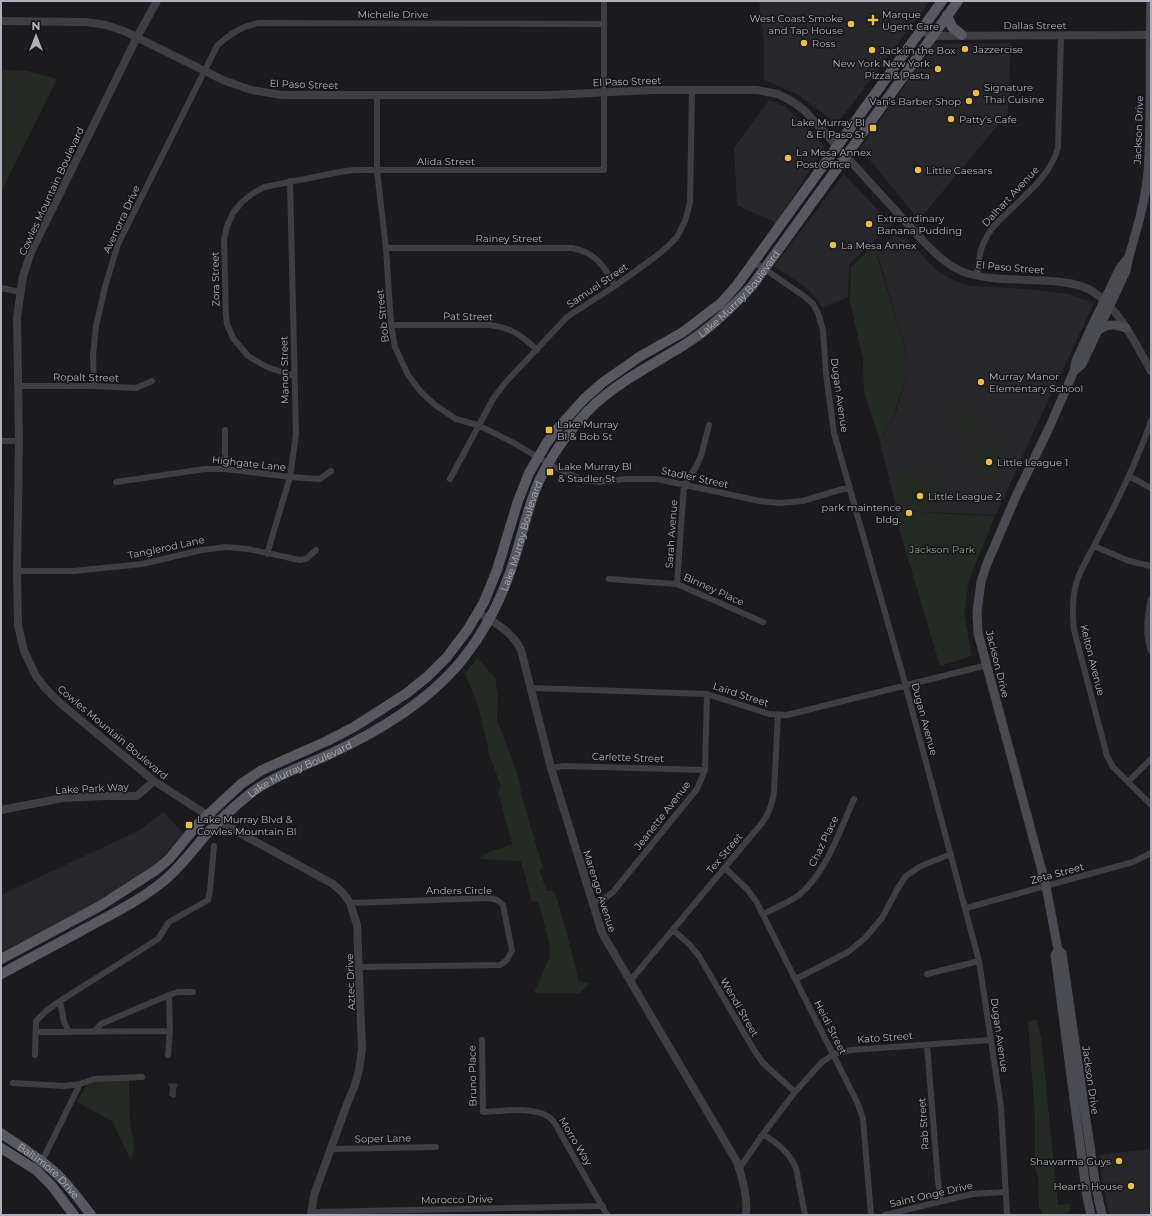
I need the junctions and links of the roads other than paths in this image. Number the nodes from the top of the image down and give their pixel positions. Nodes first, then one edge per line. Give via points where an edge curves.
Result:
1 (157, 1) edge
2 (604, 1) edge
3 (942, 1) edge
4 (958, 1) edge
5 (1151, 1) edge
6 (948, 15) junction
7 (1, 21) edge
8 (604, 24) junction
9 (921, 30) junction
10 (962, 35) junction
11 (1061, 35) junction
12 (1151, 35) edge
13 (932, 36) junction
14 (137, 37) junction
15 (204, 72) junction
16 (692, 90) junction
17 (604, 92) junction
18 (377, 95) junction
19 (837, 146) junction
20 (846, 156) junction
21 (377, 171) junction
22 (290, 181) junction
23 (1147, 200) edge
24 (386, 248) junction
25 (754, 262) junction
26 (765, 269) junction
27 (977, 275) junction
28 (615, 286) junction
29 (1, 288) edge
30 (21, 292) junction
31 (1107, 304) junction
32 (391, 325) junction
33 (1126, 328) junction
34 (1097, 331) junction
35 (537, 350) junction
36 (1148, 361) edge
37 (1151, 371) edge
38 (1074, 372) junction
39 (294, 376) junction
40 (152, 381) dead end
41 (18, 386) junction
42 (94, 386) junction
43 (1151, 421) edge
44 (478, 425) junction
45 (709, 425) dead end
46 (225, 430) dead end
47 (1, 441) edge
48 (19, 441) junction
49 (538, 457) junction
50 (549, 464) junction
51 (225, 469) junction
52 (331, 471) dead end
53 (1129, 476) junction
54 (290, 477) junction
55 (450, 479) dead end
56 (116, 482) dead end
57 (684, 485) junction
58 (850, 488) junction
59 (1151, 488) edge
60 (1094, 546) junction
61 (316, 550) dead end
62 (267, 554) junction
63 (1151, 566) edge
64 (17, 571) junction
65 (608, 579) dead end
66 (677, 584) junction
67 (1151, 599) edge
68 (478, 612) junction
69 (489, 619) junction
70 (762, 622) dead end
71 (1151, 651) edge
72 (987, 665) junction
73 (438, 666) junction
74 (448, 675) junction
75 (905, 685) junction
76 (532, 688) junction
77 (707, 694) junction
78 (778, 715) junction
79 (1151, 759) edge
80 (551, 768) junction
81 (705, 770) junction
82 (154, 781) junction
83 (1128, 782) junction
84 (854, 798) dead end
85 (1151, 805) edge
86 (1, 810) edge
87 (213, 819) junction
88 (214, 846) dead end
89 (1151, 853) edge
90 (951, 854) junction
91 (725, 868) junction
92 (142, 880) junction
93 (1046, 886) junction
94 (150, 891) junction
95 (350, 902) junction
96 (592, 903) junction
97 (966, 908) junction
98 (763, 914) junction
99 (673, 930) junction
100 (1058, 950) junction
101 (1, 959) edge
102 (979, 961) junction
103 (359, 967) junction
104 (1, 974) edge
105 (927, 974) dead end
106 (796, 979) junction
107 (630, 981) junction
108 (193, 992) dead end
109 (169, 995) junction
110 (60, 1001) junction
111 (170, 1031) junction
112 (36, 1032) junction
113 (69, 1032) junction
114 (94, 1032) junction
115 (482, 1040) dead end
116 (991, 1040) junction
117 (927, 1045) junction
118 (834, 1054) junction
119 (35, 1055) dead end
120 (168, 1055) dead end
121 (142, 1077) dead end
122 (14, 1083) dead end
123 (80, 1084) junction
124 (795, 1092) junction
125 (483, 1112) joint
126 (1, 1133) edge
127 (763, 1134) junction
128 (436, 1146) dead end
129 (1, 1148) edge
130 (331, 1149) junction
131 (42, 1161) junction
132 (739, 1169) junction
133 (1006, 1192) junction
134 (941, 1201) junction
135 (603, 1206) junction
136 (311, 1214) edge
137 (74, 1215) edge
138 (91, 1215) edge
139 (607, 1215) edge
140 (746, 1215) edge
141 (806, 1215) edge
142 (871, 1215) edge
143 (885, 1215) edge
144 (1007, 1215) edge
145 (1091, 1215) edge
146 (1102, 1215) edge

1 - 14 street, Cowles Mountain Boulevard
2 - 8 street
3 - 9 main road, Lake Murray Boulevard
4 - 6 main road, Lake Murray Boulevard
5 - 12 main road, Jackson Drive
6 - 10 main road via 952,27
6 - 13 main road, Lake Murray Boulevard
7 - 14 street, El Paso Street via 86,22 106,25
8 - 15 street, Michelle Drive via 259,23 244,27 217,46
8 - 17 street
9 - 13 street
9 - 19 main road, Lake Murray Boulevard
10 - 11 street, Dallas Street
10 - 13 street, Dallas Street
11 - 12 street, Dallas Street
11 - 27 street, Dalhart Avenue via 1056,154 1042,179 990,231 981,248
12 - 23 main road, Jackson Drive
13 - 20 main road, Lake Murray Boulevard
14 - 15 street, El Paso Street
14 - 30 street, Cowles Mountain Boulevard via 31,252
15 - 18 street, El Paso Street via 232,84 272,94
15 - 42 street, Avenorra Drive via 118,244 96,326
16 - 17 street, El Paso Street
16 - 19 street, El Paso Street via 756,90 778,94 804,110
16 - 28 street, Samuel Street via 690,203 685,221 677,237 666,248
17 - 18 street, El Paso Street via 551,95
17 - 21 street, Alida Street via 604,170
18 - 21 street, Bob Street
19 - 20 street, El Paso Street
19 - 25 main road, Lake Murray Boulevard
20 - 26 main road, Lake Murray Boulevard
20 - 27 street, El Paso Street via 935,253 953,267
21 - 22 street, Alida Street via 345,170
21 - 24 street, Bob Street
22 - 39 street, Manon Street
22 - 39 street, Zora Street via 264,187 247,198 230,220 224,240 226,316 233,338 254,360
23 - 31 main road, Jackson Drive via 1128,258 1120,268
24 - 28 street, Rainey Street via 572,248 597,259
24 - 32 street, Bob Street
25 - 26 street, Dugan Avenue
25 - 49 main road, Lake Murray Boulevard via 725,298 702,318 684,332 621,369 584,399 557,429
26 - 50 main road, Lake Murray Boulevard via 740,299 706,330 621,383 596,403 576,423
26 - 58 street, Dugan Avenue via 804,296 818,313 823,330 833,425
27 - 31 street, El Paso Street via 1072,284 1091,290
28 - 35 street, Samuel Street via 567,317
29 - 30 street
30 - 41 street, Cowles Mountain Boulevard via 18,317
31 - 33 street, El Paso Street
31 - 34 main road, Jackson Drive
31 - 38 main road, Jackson Drive via 1076,361
32 - 35 street, Pat Street via 505,327 526,339
32 - 44 street, Bob Street via 398,357 421,392 449,415
33 - 34 main road via 1110,324
33 - 36 street, El Paso Street
34 - 38 main road, Jackson Drive via 1082,364
35 - 44 street, Samuel Street via 505,383
36 - 37 street, El Paso Street
38 - 72 main road, Jackson Drive via 980,582 978,633
39 - 54 street, Manon Street via 296,436
40 - 42 street, Ropalt Street via 136,388
41 - 42 street, Ropalt Street
41 - 48 street, Cowles Mountain Boulevard
43 - 53 street, Kelton Avenue
44 - 49 street, Bob Street
44 - 55 street, Samuel Street
45 - 57 street via 701,456
46 - 51 street
47 - 48 street
48 - 64 street, Cowles Mountain Boulevard
49 - 50 street, Stadler Street
49 - 68 main road, Lake Murray Boulevard via 528,473 497,570
50 - 57 street, Stadler Street via 583,480 599,482 657,479
50 - 69 main road, Lake Murray Boulevard via 538,484 510,574
51 - 54 street, Highgate Lane
51 - 56 street, Highgate Lane via 205,469
52 - 54 street, Highgate Lane via 320,479
53 - 59 street
53 - 60 street, Kelton Avenue
54 - 62 street, Manon Street
57 - 58 street, Stadler Street via 780,503 802,501
57 - 66 street, Sarah Avenue
58 - 75 street, Dugan Avenue
60 - 63 street via 1129,561
60 - 83 street, Kelton Avenue via 1078,578 1073,608 1074,630 1107,756 1113,767
61 - 62 street, Tanglerod Lane via 306,559 300,560
62 - 64 street, Tanglerod Lane via 226,547 142,564 74,571
64 - 82 street, Cowles Mountain Boulevard via 18,625 24,651 36,676 60,703
65 - 66 street, Binney Place
66 - 70 street, Binney Place
67 - 71 street via 1147,630
68 - 69 street, Marengo Avenue
68 - 73 main road, Lake Murray Boulevard via 468,629
69 - 74 main road, Lake Murray Boulevard via 477,639
69 - 76 street, Marengo Avenue via 516,640
72 - 75 street, Laird Street
72 - 93 main road, Jackson Drive
73 - 74 main road
73 - 87 main road, Lake Murray Boulevard via 407,693 354,728 262,770 242,784
74 - 87 main road, Lake Murray Boulevard via 403,712 360,739 269,781
75 - 78 street, Laird Street via 787,715
75 - 90 street, Dugan Avenue
76 - 77 street, Laird Street
76 - 80 street, Marengo Avenue
77 - 78 street, Laird Street
77 - 81 street, Jeanette Avenue
78 - 91 street, Tex Street via 771,807 762,823
79 - 83 street
80 - 81 street, Carlette Street via 564,766
80 - 96 street, Marengo Avenue
81 - 96 street, Jeanette Avenue via 697,789 613,892 606,898
82 - 86 street, Lake Park Way via 137,796 63,798
82 - 87 street, Cowles Mountain Boulevard
83 - 85 street, Kelton Avenue
84 - 98 street, Chaz Place via 815,879 789,901
87 - 92 main road, Lake Murray Boulevard via 197,825 169,859
87 - 94 main road, Lake Murray Boulevard via 206,834 179,868
87 - 95 street, Aztec Drive via 333,884
88 - 110 street via 208,900 169,922 158,939
89 - 93 street, Zeta Street via 1133,862
90 - 97 street, Dugan Avenue
90 - 106 street via 921,866 906,876 882,918 866,938 848,952
91 - 98 street, Heidi Street via 748,889
91 - 99 street, Tex Street
92 - 94 main road
92 - 101 main road, Lake Murray Boulevard via 100,906
93 - 97 street, Zeta Street
93 - 100 main road, Jackson Drive
94 - 104 main road, Lake Murray Boulevard
95 - 103 street, Aztec Drive via 357,925
95 - 103 street, Anders Circle via 494,899 502,905 512,951 506,961 496,966
96 - 107 street, Marengo Avenue via 602,933
97 - 102 street, Dugan Avenue
98 - 106 street, Heidi Street
99 - 107 street, Tex Street
99 - 124 street, Wendi Street via 698,956 754,1050
100 - 145 main road, Jackson Drive via 1055,955
100 - 146 main road, Jackson Drive via 1062,953 1094,1180
102 - 105 street
102 - 116 street, Dugan Avenue
103 - 130 street, Aztec Drive via 362,1049 360,1063 355,1085
106 - 118 street, Heidi Street
107 - 132 street, Marengo Avenue
108 - 109 street
109 - 111 street
109 - 114 street via 101,1024
110 - 112 street via 36,1021
110 - 113 street via 64,1022
111 - 114 street
111 - 120 street
112 - 113 street
112 - 119 street
113 - 114 street
115 - 125 street, Bruno Place
116 - 117 street, Kato Street
116 - 133 street, Dugan Avenue via 1001,1107
117 - 118 street, Kato Street via 851,1050
117 - 134 street, Rab Street
118 - 124 street, Kato Street via 822,1062
118 - 142 street, Heidi Street via 863,1119
121 - 123 street via 94,1079
122 - 123 street via 64,1086
123 - 131 street
124 - 127 street, Kato Street
125 - 135 street, Morro Way via 529,1111 540,1112 550,1118
126 - 131 main road, Baltimore Drive
127 - 132 street, Kato Street
127 - 141 street via 780,1146 793,1161
128 - 130 street, Soper Lane
129 - 137 main road, Baltimore Drive via 36,1170
130 - 136 street, Aztec Drive via 314,1195
131 - 138 main road, Baltimore Drive via 70,1188
132 - 140 street, Marengo Avenue via 744,1181
133 - 134 street, Saint Onge Drive via 972,1194
133 - 144 street, Dugan Avenue
134 - 143 street, Saint Onge Drive
135 - 136 street, Morocco Drive
135 - 139 street, Morro Way

